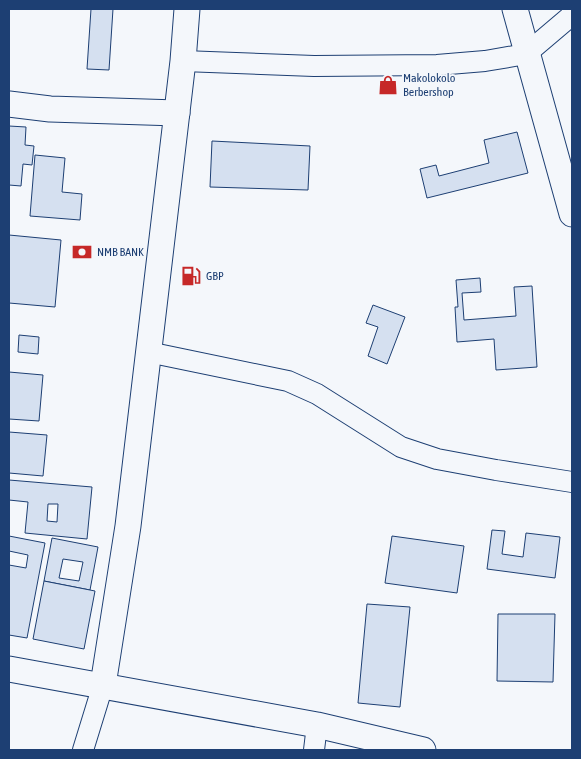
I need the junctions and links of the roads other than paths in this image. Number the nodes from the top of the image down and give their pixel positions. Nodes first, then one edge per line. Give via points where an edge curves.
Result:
1 (187, 9) edge
2 (515, 9) edge
3 (572, 15) edge
4 (526, 54) junction
5 (183, 61) junction
6 (9, 104) edge
7 (177, 113) junction
8 (572, 214) edge
9 (148, 352) junction
10 (572, 482) edge
11 (9, 669) edge
12 (103, 685) junction
13 (317, 725) junction
14 (83, 750) edge
15 (314, 750) edge
16 (423, 750) edge

1 - 5 street
2 - 4 street
3 - 4 street
4 - 5 street via 437,65 314,66
4 - 8 street
5 - 7 street
6 - 7 street via 50,109
7 - 9 street
9 - 10 street via 288,381 317,394 401,447 437,459
9 - 12 street via 128,526
11 - 12 street
12 - 13 street
12 - 14 street
13 - 15 street
13 - 16 street

